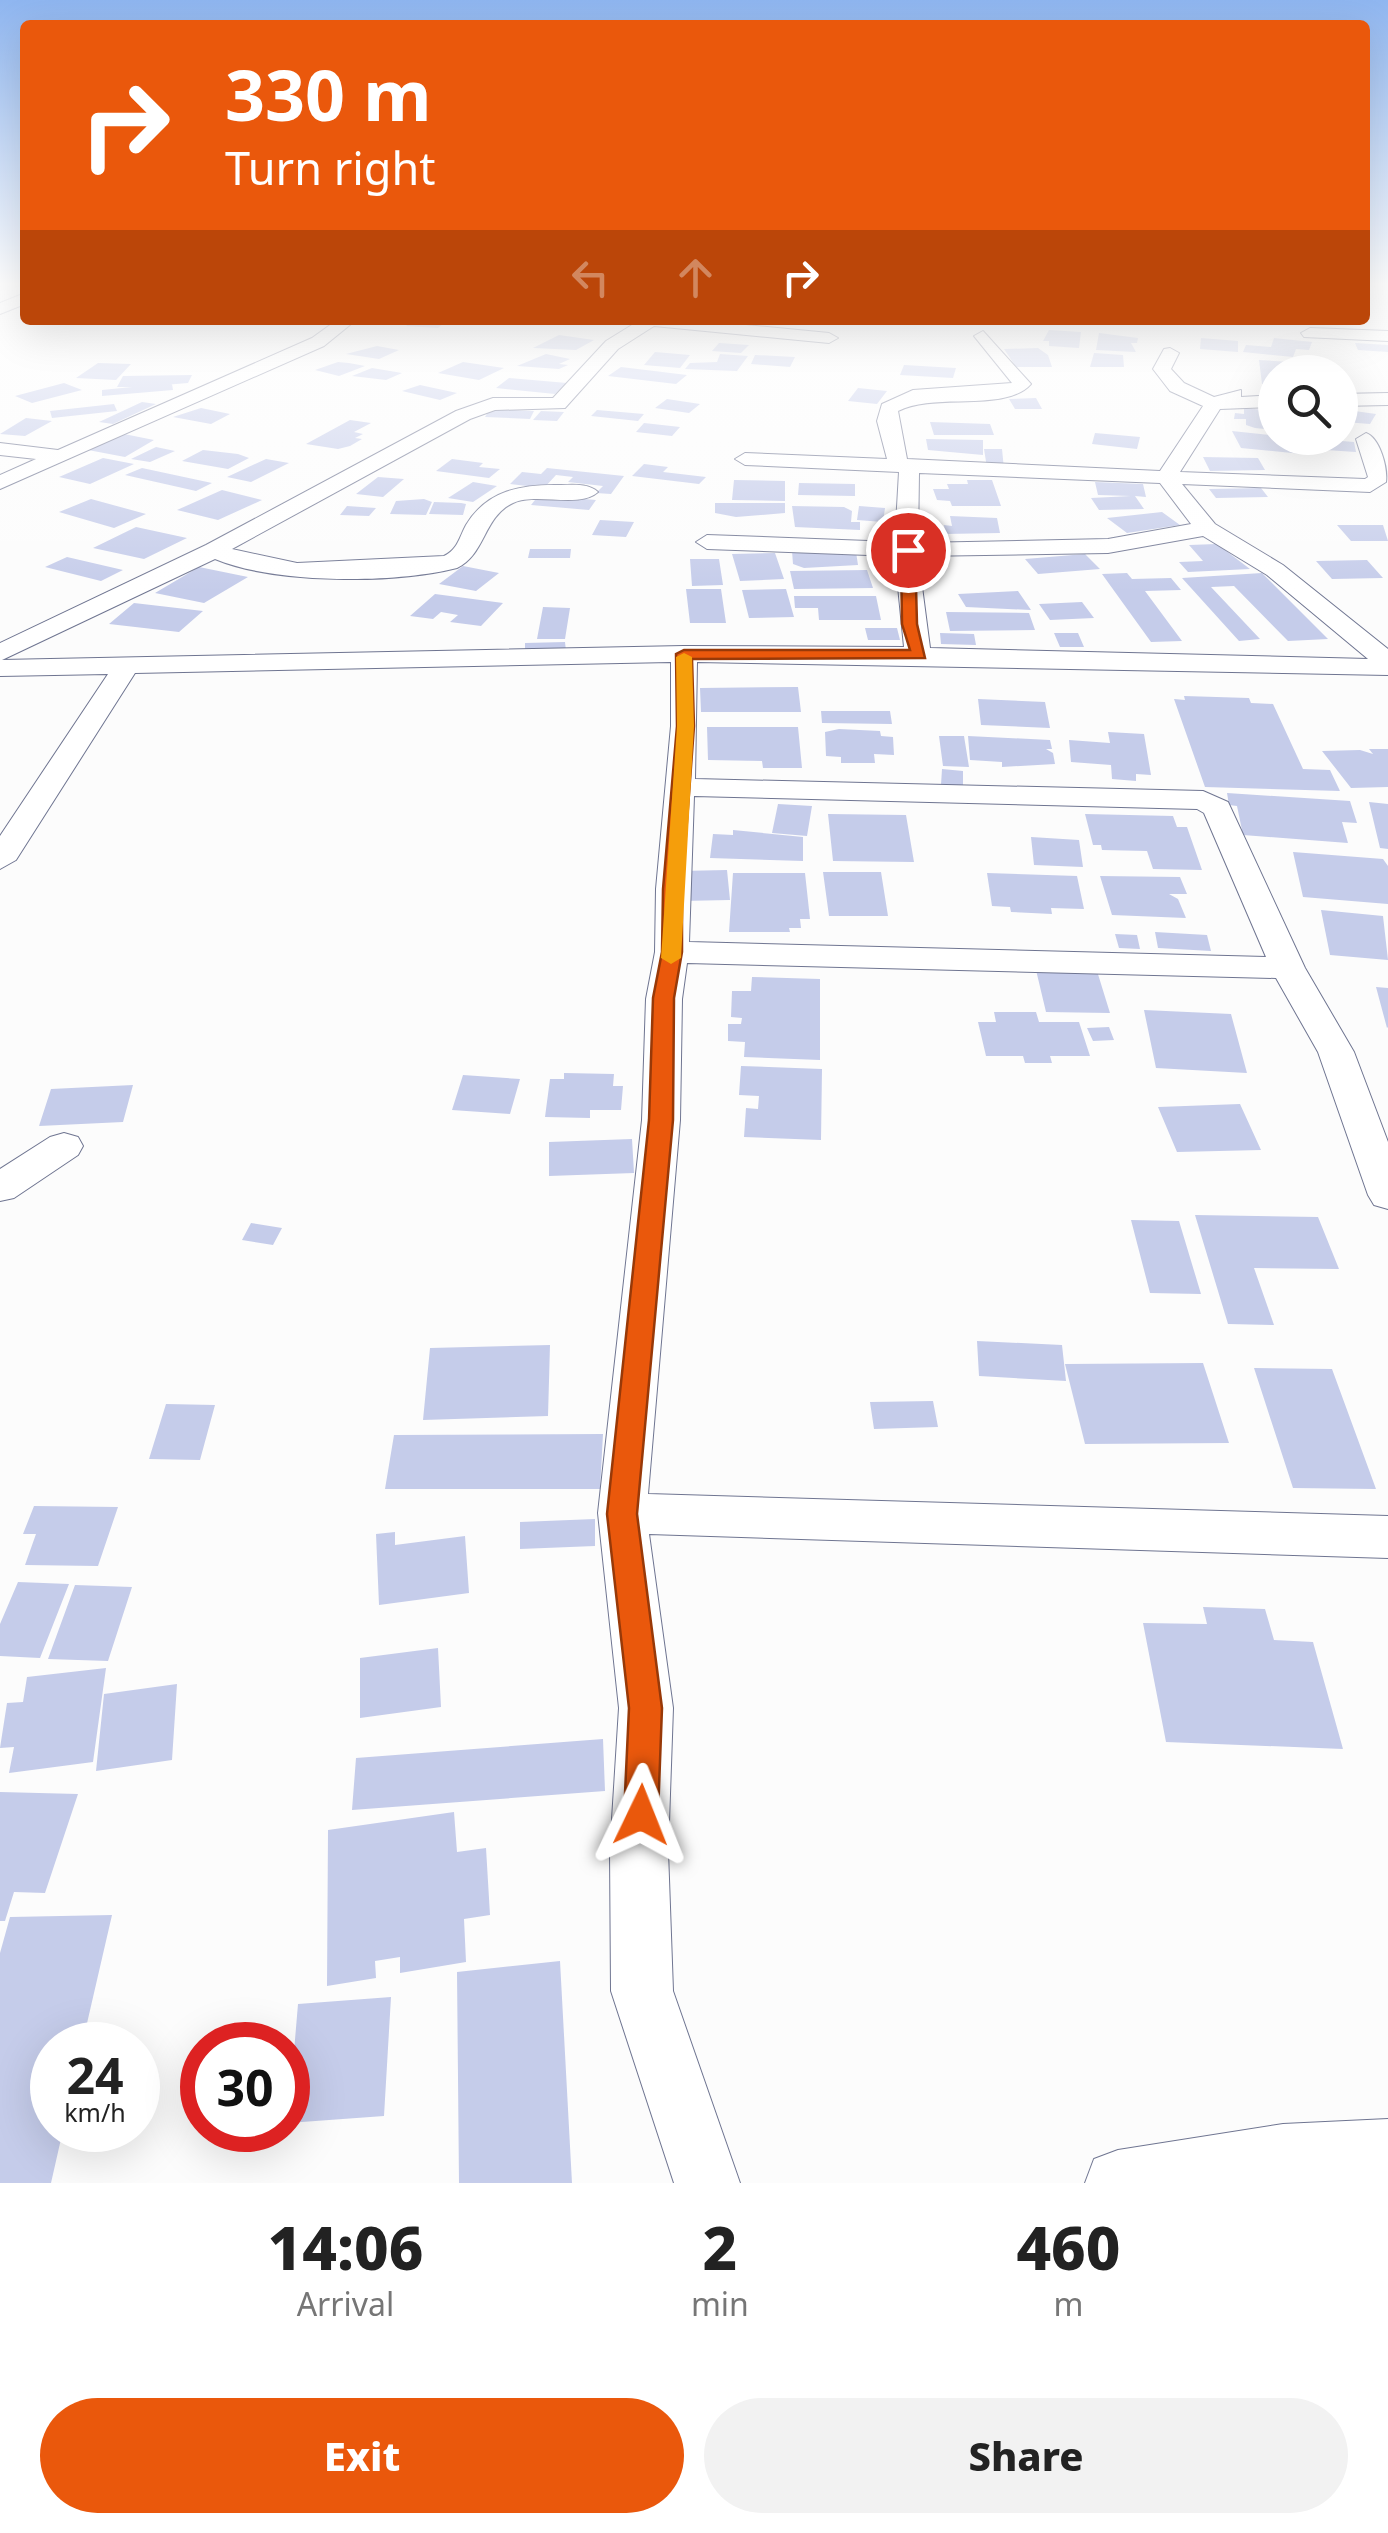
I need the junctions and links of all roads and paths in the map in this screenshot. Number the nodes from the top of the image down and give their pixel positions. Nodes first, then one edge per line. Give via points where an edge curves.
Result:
1 (215, 388) edge
2 (573, 388) edge
3 (1012, 388) edge
4 (1185, 388) edge
5 (1254, 388) edge
6 (1388, 399) edge
7 (1358, 400) edge
8 (1258, 402) edge
9 (1214, 404) junction
10 (1366, 439) dead end
11 (0, 450) edge
12 (61, 456) junction
13 (745, 459) dead end
14 (909, 468) junction
15 (1168, 480) junction
16 (0, 483) edge
17 (1382, 490) edge
18 (587, 492) dead end
19 (1207, 528) junction
20 (707, 542) dead end
21 (214, 550) junction
22 (908, 550) junction
23 (0, 652) edge
24 (684, 654) junction
25 (919, 655) junction
26 (1388, 664) edge
27 (126, 666) junction
28 (0, 668) edge
29 (679, 787) junction
30 (0, 860) edge
31 (672, 952) junction
32 (1288, 968) junction
33 (64, 1146) dead end
34 (1384, 1173) edge
35 (0, 1188) edge
36 (622, 1514) junction
37 (1388, 1536) edge
38 (1388, 2152) edge
39 (707, 2183) edge
40 (1118, 2183) edge

1 - 12 street
2 - 21 street via 558,404 493,404 462,415
3 - 14 street via 912,396 889,408 898,462
4 - 9 street
5 - 9 street
6 - 7 street
8 - 9 street
9 - 15 street
10 - 17 street
11 - 12 street
12 - 16 street
13 - 14 street
14 - 15 street
14 - 22 street
15 - 17 street
15 - 19 street
18 - 21 street via 522,491 500,500 486,511 467,554 448,563 274,569
19 - 22 street via 1112,546
19 - 26 street via 1275,570
20 - 22 street
21 - 23 street
22 - 25 street via 910,624
24 - 25 street
24 - 27 street
24 - 29 street
25 - 26 street
27 - 28 street
27 - 30 street
29 - 31 street
29 - 32 street via 1203,800 1217,808
31 - 32 street
31 - 36 street
32 - 34 street via 1336,1052
33 - 35 street
36 - 37 street
36 - 39 street via 646,1708 642,1991
38 - 40 street via 1283,2156

